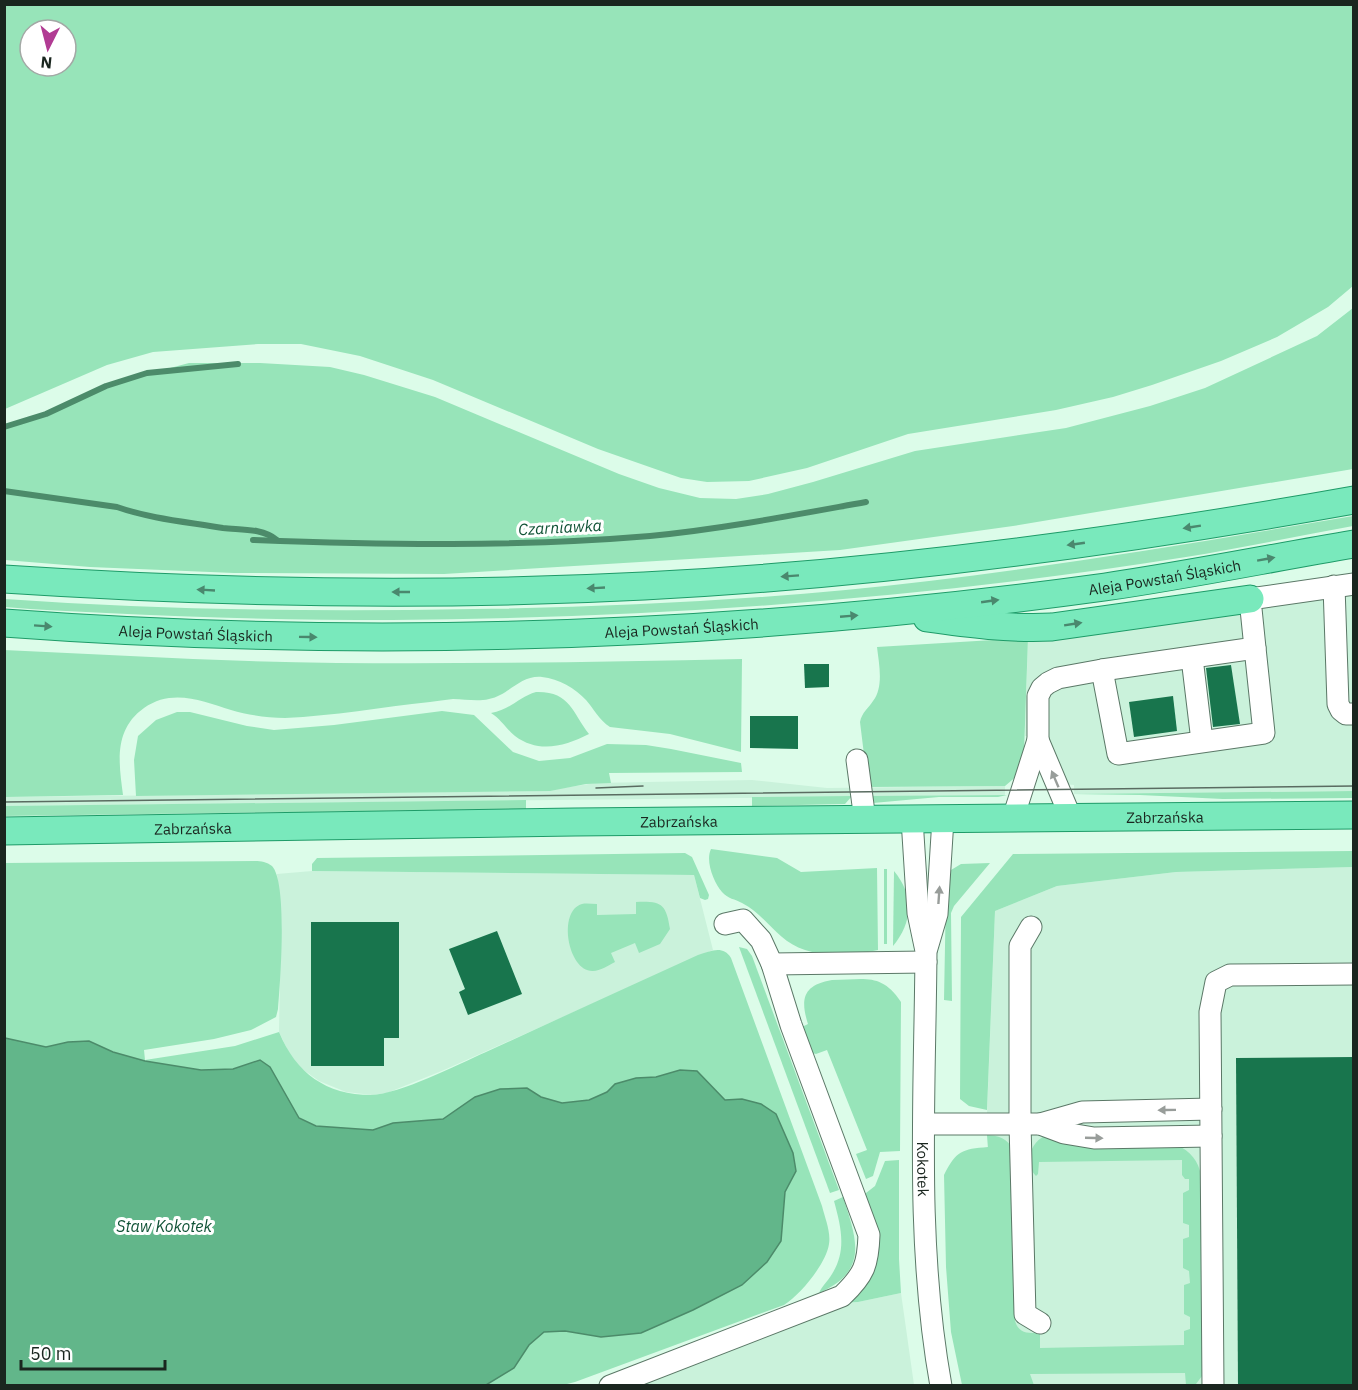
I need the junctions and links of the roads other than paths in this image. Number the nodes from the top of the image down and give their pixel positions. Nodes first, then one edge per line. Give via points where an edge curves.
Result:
1 (1353, 500) edge
2 (1353, 544) edge
3 (4, 579) edge
4 (1344, 585) edge
5 (1250, 598) junction
6 (890, 612) junction
7 (4, 623) edge
8 (1255, 648) junction
9 (1192, 658) junction
10 (1102, 670) junction
11 (1353, 714) edge
12 (1038, 740) junction
13 (1202, 741) junction
14 (857, 760) dead end
15 (1353, 815) edge
16 (1013, 818) junction
17 (1071, 818) junction
18 (912, 819) junction
19 (943, 819) junction
20 (865, 820) junction
21 (4, 831) edge
22 (725, 924) dead end
23 (1031, 927) dead end
24 (926, 957) junction
25 (772, 964) junction
26 (1353, 974) edge
27 (1211, 1109) junction
28 (924, 1124) junction
29 (1030, 1124) junction
30 (1211, 1136) junction
31 (1040, 1323) dead end
32 (610, 1386) edge
33 (941, 1386) edge
34 (1213, 1386) edge

1 -> 3 main road via 1016,553 849,571 646,586 333,593
6 -> 2 main road, Aleja Powstań Śląskich via 1107,586
4 - 5 street
4 - 11 street via 1338,704 1346,714
6 -> 5 main road via 1019,629
5 - 8 street
7 -> 6 main road, Aleja Powstań Śląskich via 247,636 391,638 594,633
8 - 9 street
8 - 13 street via 1264,732
9 - 10 street
9 - 13 street
10 - 12 street via 1058,678 1042,688 1038,696
10 - 13 street via 1118,754
12 - 16 street
17 -> 12 street
14 - 20 street
15 - 17 main road, Zabrzańska
16 - 17 main road, Zabrzańska
16 - 19 main road, Zabrzańska
18 - 19 main road, Zabrzańska
18 - 20 main road, Zabrzańska
18 - 24 street, Kokotek via 918,913
24 -> 19 street, Kokotek via 937,914
20 - 21 main road, Zabrzańska
22 - 25 street via 743,920 761,940
23 - 29 street via 1020,946
24 - 25 street
24 - 28 street, Kokotek
25 - 32 street via 869,1235 868,1255 859,1280 842,1296
26 - 27 street via 1230,975 1216,982 1210,1012
27 -> 29 street via 1082,1112
27 - 30 street
28 - 29 street
28 - 33 street, Kokotek via 926,1277
29 -> 30 street via 1081,1137
29 - 31 street via 1025,1314
30 - 34 street

